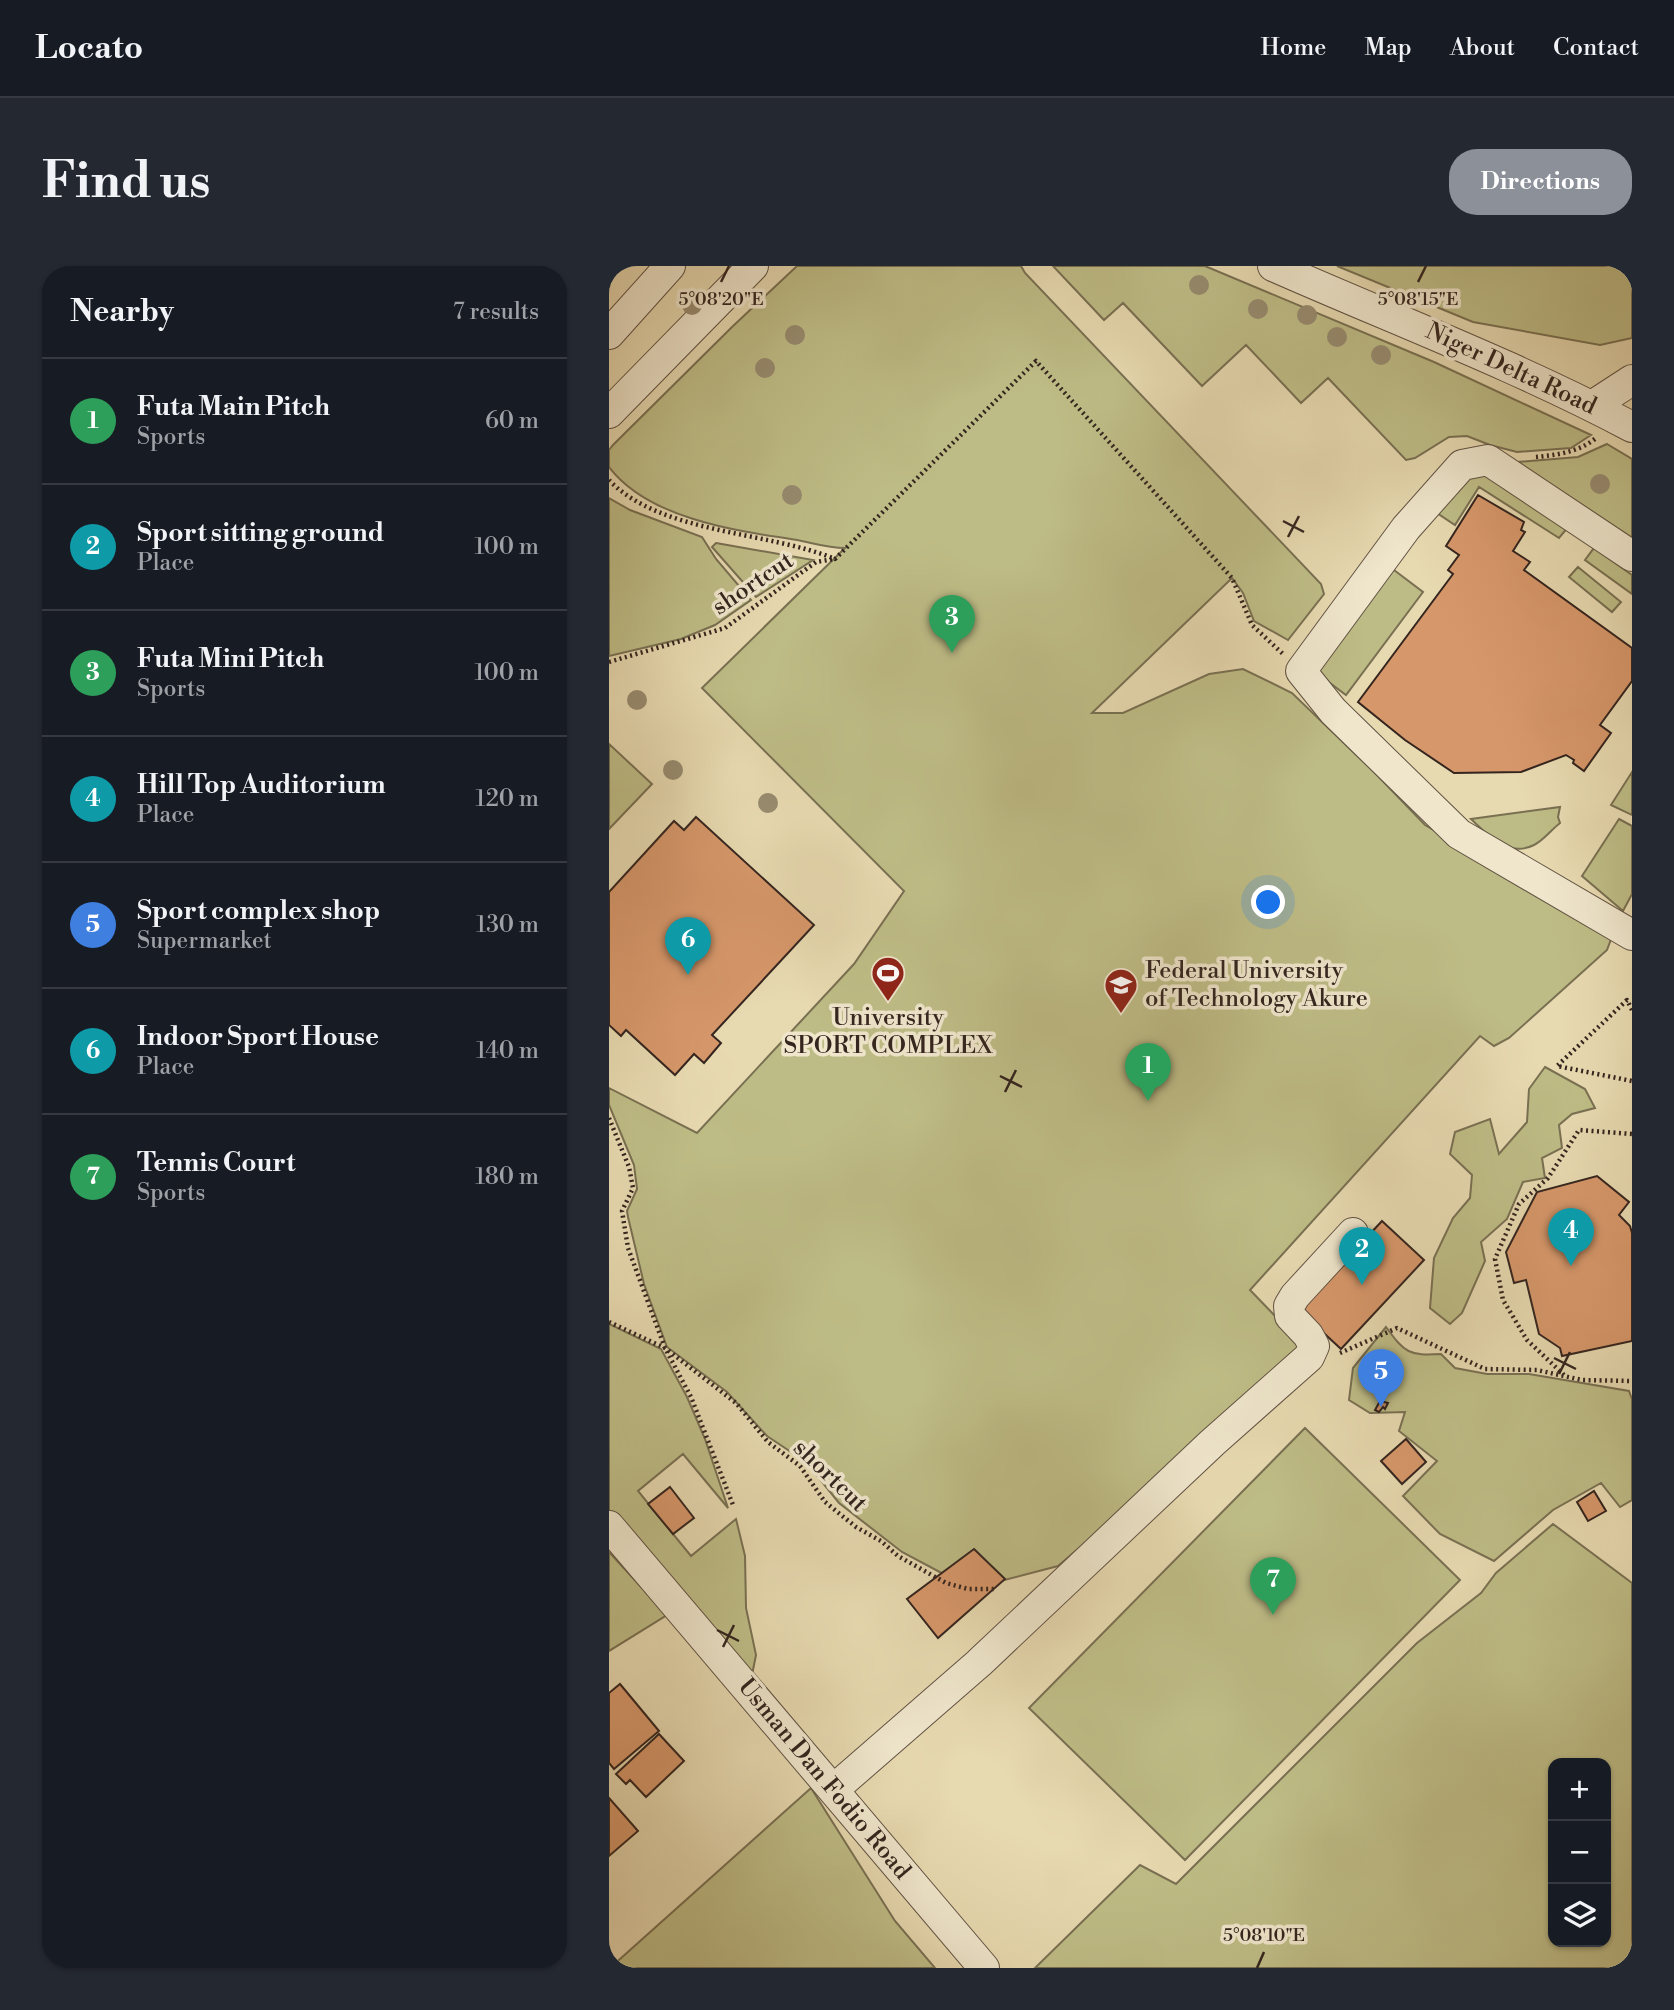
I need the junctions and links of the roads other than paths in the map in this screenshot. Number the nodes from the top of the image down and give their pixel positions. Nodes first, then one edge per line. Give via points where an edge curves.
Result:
1 (670, 266) edge
2 (753, 266) edge
3 (1273, 266) edge
4 (609, 334) edge
5 (1632, 380) edge
6 (609, 413) edge
7 (1597, 420) junction
8 (1632, 427) edge
9 (1632, 556) edge
10 (1632, 936) edge
11 (1353, 1233) dead end
12 (609, 1526) edge
13 (833, 1790) junction
14 (984, 1968) edge

1 - 4 street
2 - 6 street
3 - 7 street, Niger Delta Road via 1429,331
5 - 7 street
7 - 8 street, Niger Delta Road
9 - 10 street via 1488,460 1462,465 1406,528 1301,671 1333,711 1459,834
11 - 13 street via 1289,1306 1290,1316 1314,1346 1309,1357 979,1663
12 - 13 street, Usman Dan Fodio Road
13 - 14 street, Usman Dan Fodio Road

